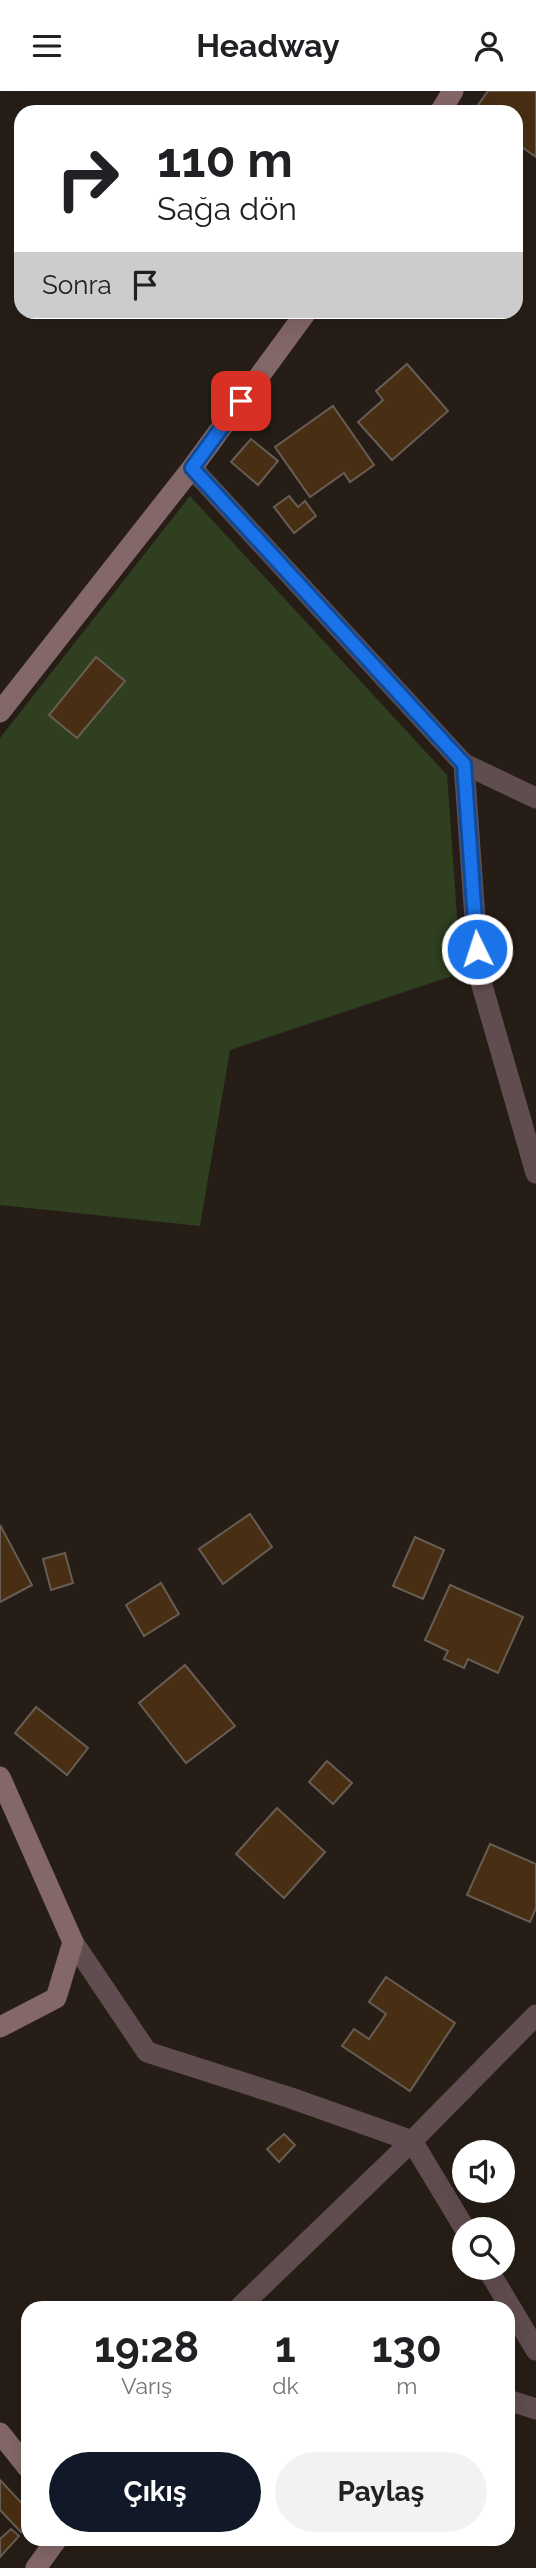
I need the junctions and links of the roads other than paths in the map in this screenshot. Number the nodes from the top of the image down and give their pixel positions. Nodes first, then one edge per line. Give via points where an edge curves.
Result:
1 (301, 319) edge
2 (192, 468) junction
3 (0, 712) edge
4 (464, 764) junction
5 (536, 798) edge
6 (536, 1173) edge
7 (0, 1777) edge
8 (74, 1942) junction
9 (536, 2015) edge
10 (0, 2027) edge
11 (412, 2141) junction
12 (458, 2217) edge
13 (494, 2280) edge
14 (246, 2301) edge
15 (507, 2301) edge
16 (515, 2315) edge
17 (536, 2350) edge
18 (515, 2402) edge
19 (536, 2409) edge
20 (0, 2433) edge
21 (21, 2459) edge
22 (52, 2546) edge
23 (36, 2568) edge

1 - 2 street
2 - 3 street
2 - 4 street
4 - 5 street
4 - 6 street via 479,975
7 - 8 street
8 - 10 street via 56,1998
8 - 11 street via 148,2052
9 - 11 street
11 - 12 street
11 - 14 street
13 - 15 street
16 - 17 street
18 - 19 street
20 - 21 street
22 - 23 street

